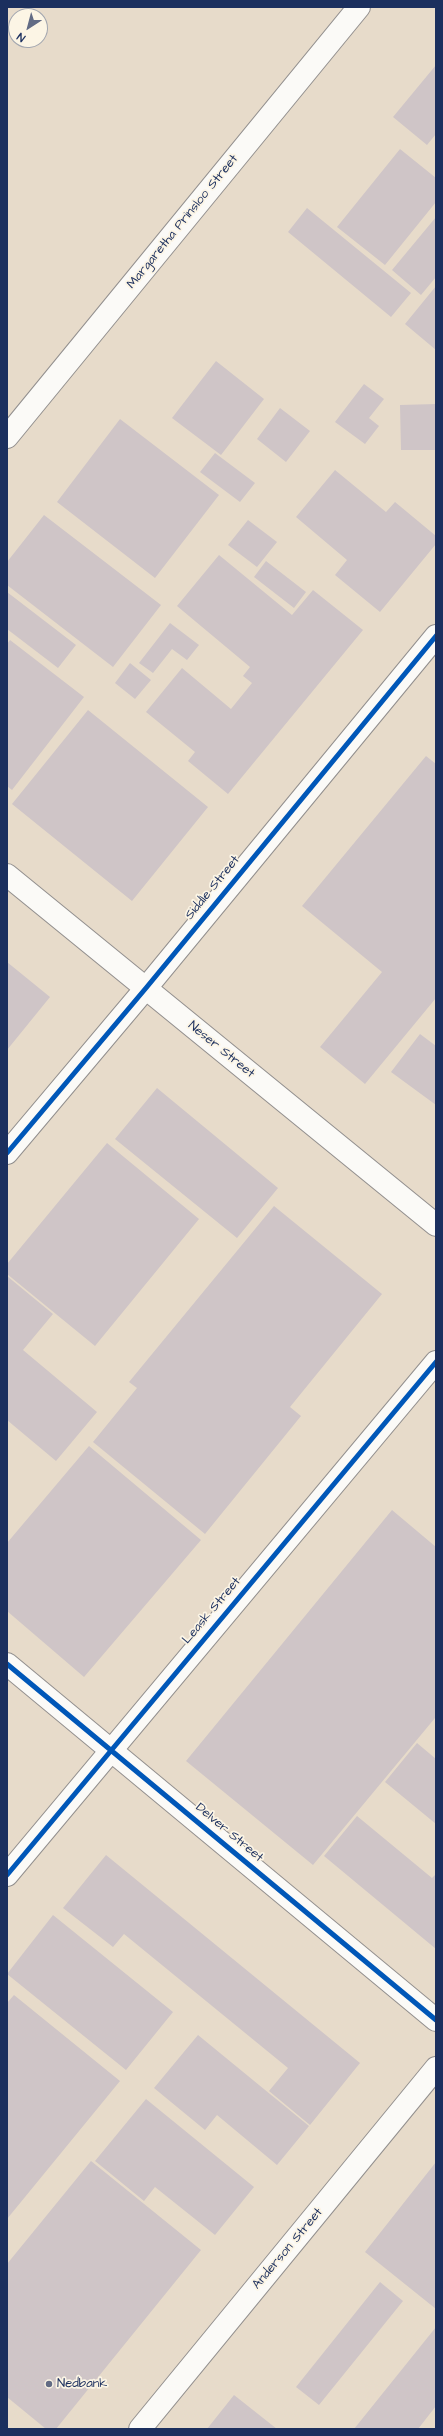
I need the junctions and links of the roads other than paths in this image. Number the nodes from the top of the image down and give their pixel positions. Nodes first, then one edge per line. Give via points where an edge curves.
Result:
1 (359, 7) edge
2 (7, 437) edge
3 (436, 636) edge
4 (7, 874) edge
5 (146, 988) junction
6 (7, 1153) edge
7 (436, 1225) edge
8 (436, 1362) edge
9 (7, 1664) edge
10 (111, 1749) junction
11 (7, 1875) edge
12 (436, 2020) edge
13 (436, 2068) edge
14 (140, 2429) edge

1 - 2 street, Margaretha Prinsloo Street
3 - 5 street, Siddle Street
4 - 5 street, Neser Street
5 - 6 street, Siddle Street
5 - 7 street, Neser Street
8 - 10 street, Leask Street
9 - 10 street, Delver Street
10 - 11 street, Leask Street
10 - 12 street, Delver Street
13 - 14 street, Anderson Street

